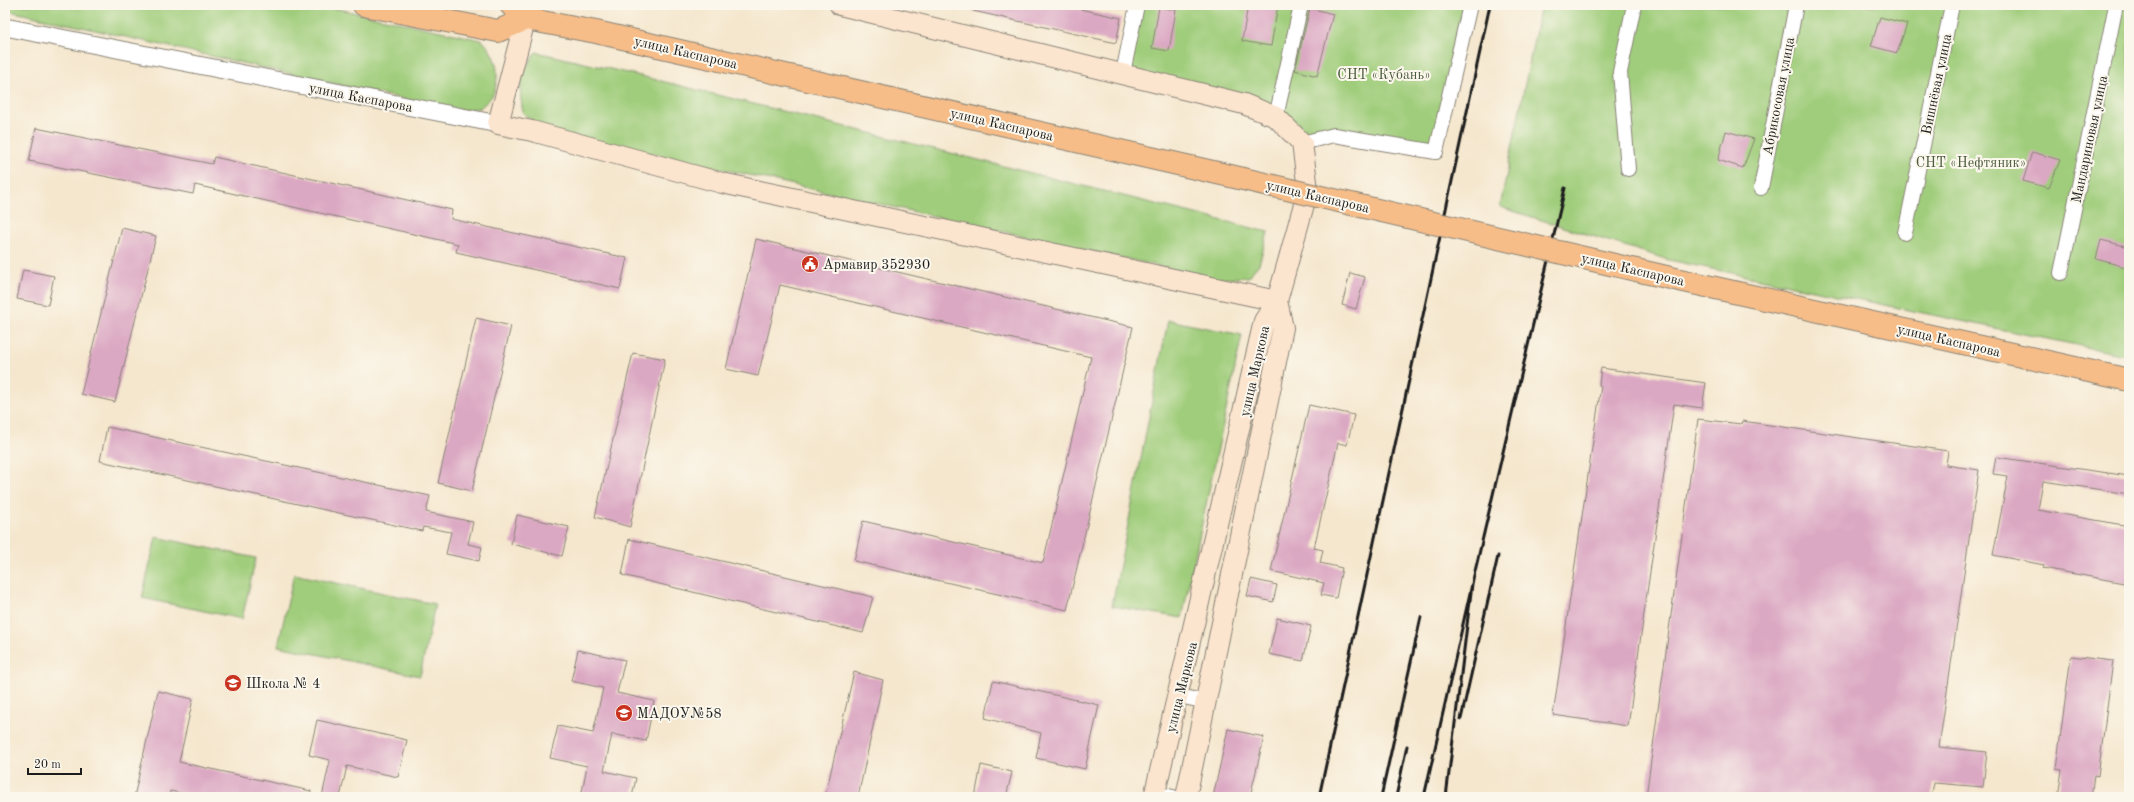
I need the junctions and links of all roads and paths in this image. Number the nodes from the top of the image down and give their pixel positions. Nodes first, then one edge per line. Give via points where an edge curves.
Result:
1 (364, 5) edge
2 (840, 5) edge
3 (1137, 5) edge
4 (1301, 5) edge
5 (1470, 5) edge
6 (1634, 5) edge
7 (1796, 5) edge
8 (1952, 5) edge
9 (2116, 5) edge
10 (522, 10) edge
11 (5, 27) edge
12 (1122, 73) junction
13 (1276, 117) junction
14 (498, 124) junction
15 (1302, 143) junction
16 (1628, 169) dead end
17 (1761, 188) dead end
18 (1905, 233) dead end
19 (2061, 273) dead end
20 (1277, 301) junction
21 (2129, 380) edge
22 (1179, 696) junction
23 (1207, 702) junction
24 (1161, 796) edge
25 (1186, 797) edge

1 - 10 main road via 498,31
2 - 12 main road
3 - 12 street
4 - 13 street
5 - 15 street via 1436,152 1334,135
6 - 16 street via 1620,72
7 - 17 street, Абрикосовая улица
8 - 18 street, Вишнёвая улица
9 - 19 street, Мандариновая улица
10 - 14 main road
10 - 21 main road, улица Каспарова, bridge via 596,32 1675,279
11 - 14 street, улица Каспарова
12 - 13 main road via 1244,104
13 - 15 main road
14 - 20 main road, улица Каспарова via 722,183
15 - 20 main road via 1308,190
20 - 22 main road, улица Маркова via 1264,322
20 - 23 main road, улица Маркова via 1284,328
22 - 23 street
22 - 24 main road, улица Маркова
23 - 25 main road, улица Маркова

